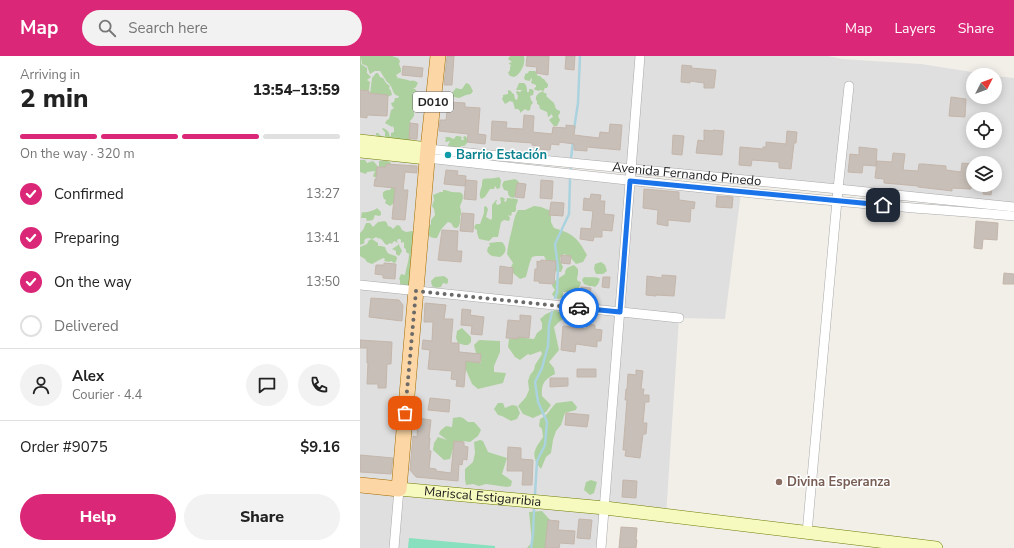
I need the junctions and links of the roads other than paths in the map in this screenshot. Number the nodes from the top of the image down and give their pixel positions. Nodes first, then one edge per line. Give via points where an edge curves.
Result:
1 (438, 56) edge
2 (640, 56) edge
3 (849, 86) dead end
4 (360, 141) edge
5 (360, 151) edge
6 (427, 153) junction
7 (631, 168) junction
8 (630, 181) junction
9 (838, 189) junction
10 (836, 201) junction
11 (1012, 212) edge
12 (360, 286) edge
13 (416, 291) junction
14 (620, 312) junction
15 (679, 318) dead end
16 (360, 485) edge
17 (399, 489) junction
18 (605, 508) junction
19 (807, 533) junction
20 (394, 548) edge
21 (602, 548) edge
22 (936, 548) edge

1 - 6 main road, D010
2 - 7 street
3 - 9 street
4 - 6 street, Avenida Fernando Pinedo
5 - 6 street, Avenida Fernando Pinedo
6 - 7 street, Avenida Fernando Pinedo
6 - 8 street, Avenida Fernando Pinedo
6 - 13 main road, D010
7 - 8 street
7 - 9 street, Avenida Fernando Pinedo
8 - 10 street, Avenida Fernando Pinedo
8 - 14 street
9 - 10 street
9 - 11 street, Avenida Fernando Pinedo
10 - 11 street, Avenida Fernando Pinedo
10 - 19 street
12 - 13 street
13 - 14 street
13 - 17 main road, D010
14 - 15 street
14 - 18 street
16 - 17 main road, Mariscal Estigarribia
17 - 18 street, Mariscal Estigarribia
17 - 20 street
18 - 19 street, Mariscal Estigarribia
18 - 21 street
19 - 22 street, Mariscal Estigarribia

